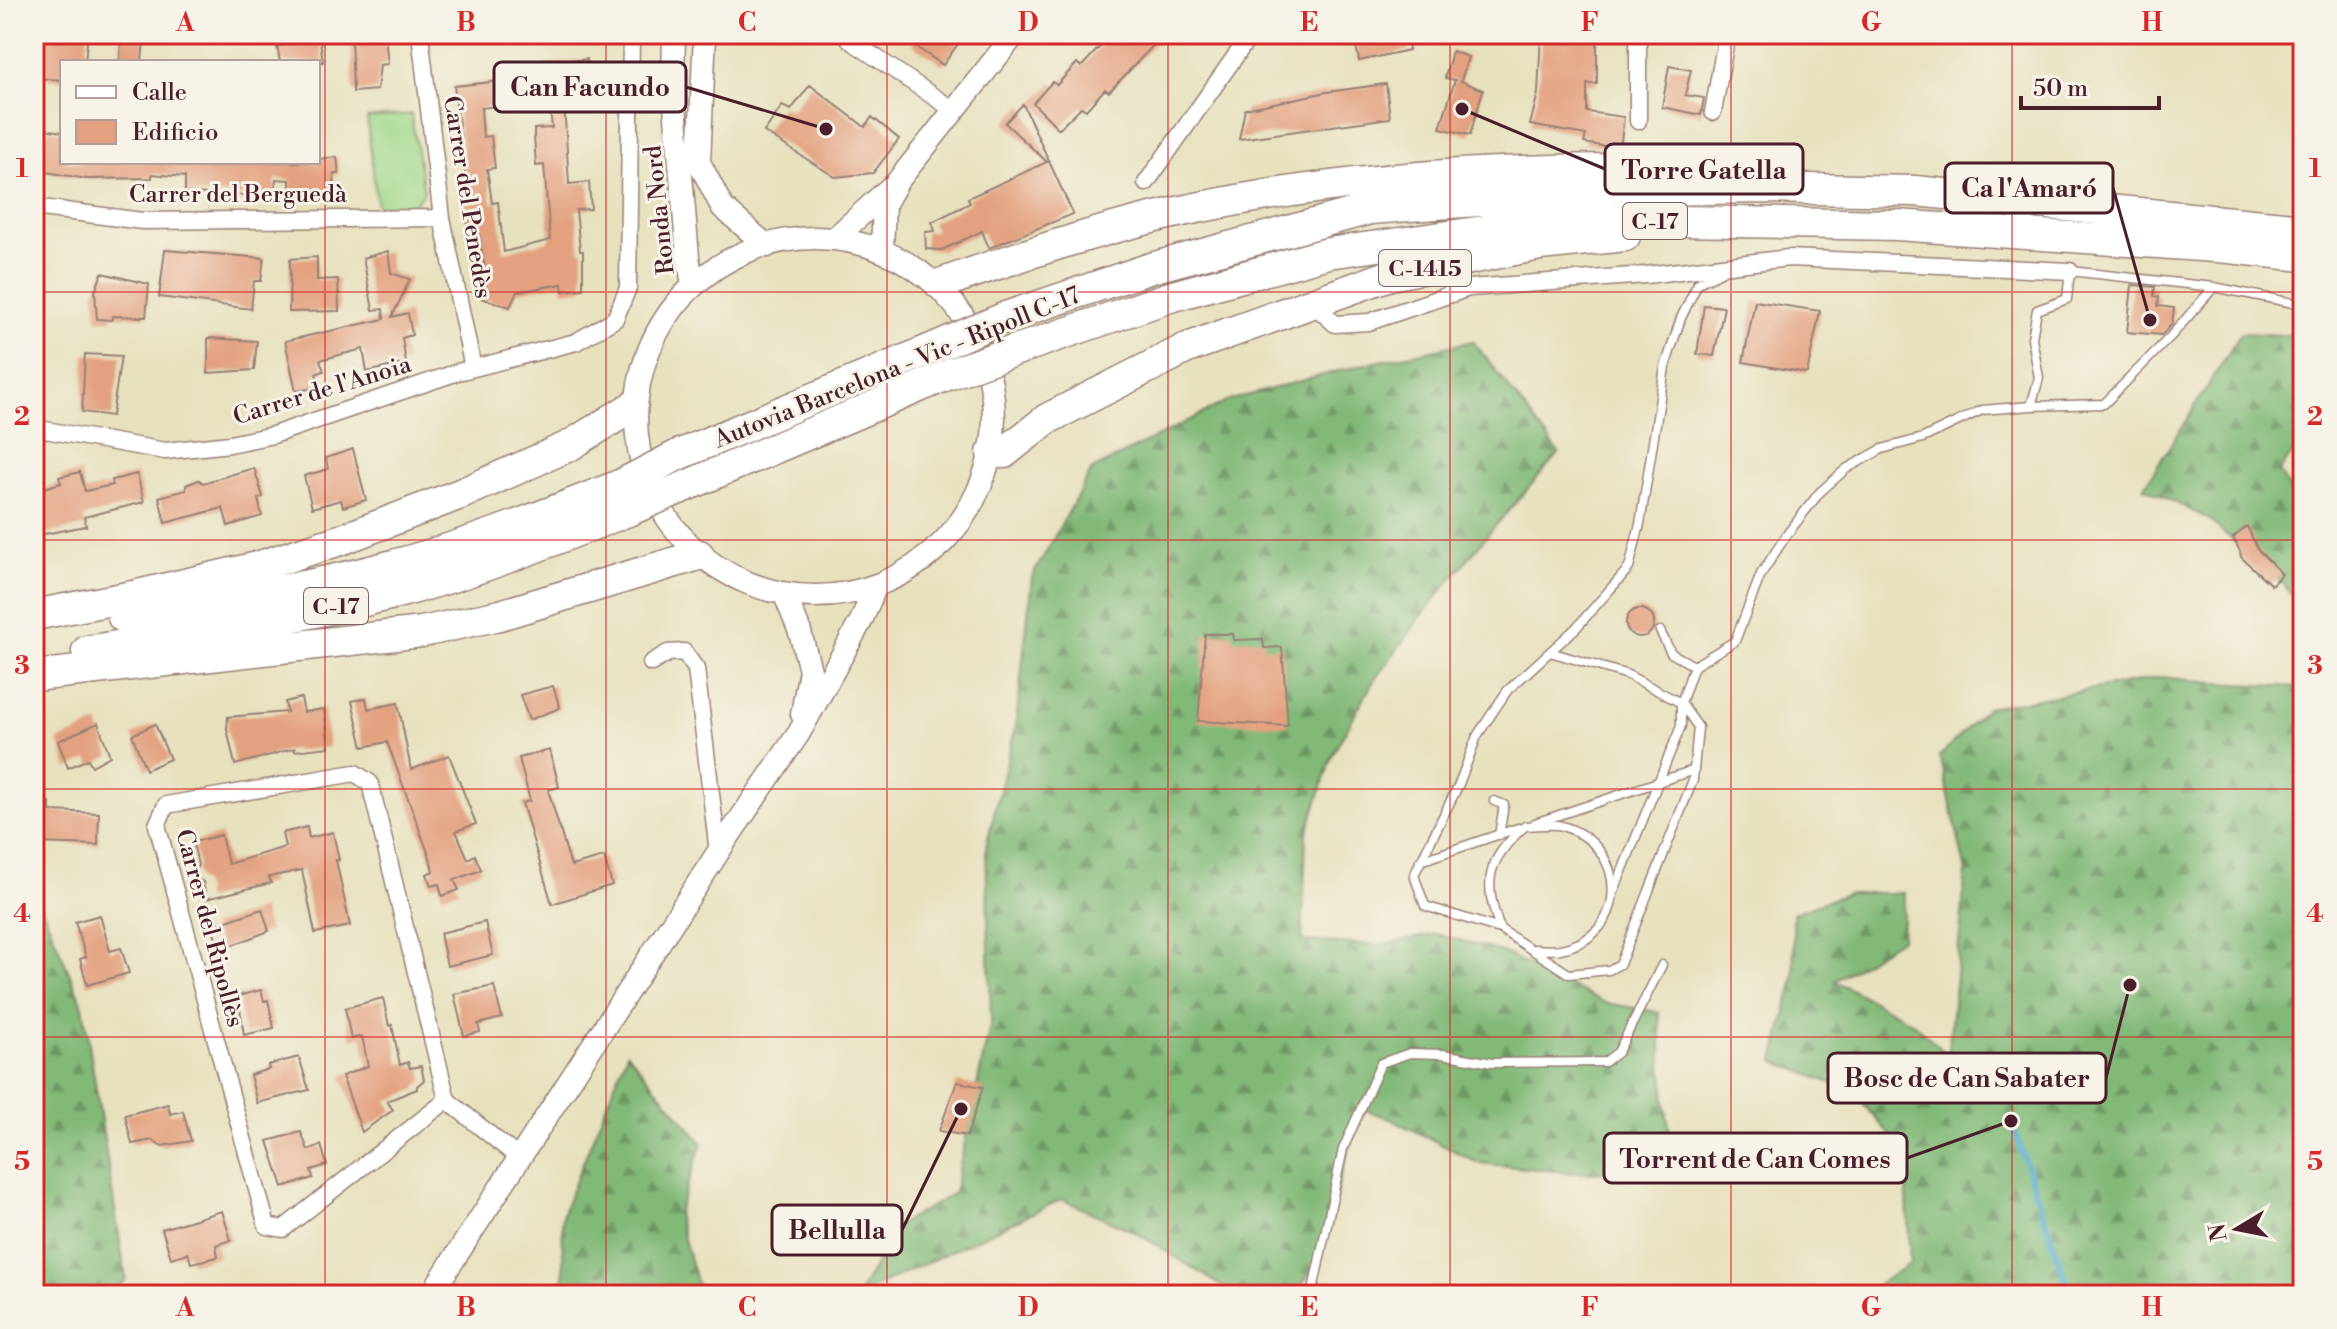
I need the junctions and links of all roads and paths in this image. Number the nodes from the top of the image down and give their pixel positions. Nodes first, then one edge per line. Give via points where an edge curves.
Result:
1 (420, 34) edge
2 (631, 34) edge
3 (674, 34) edge
4 (705, 34) edge
5 (847, 34) edge
6 (1015, 34) edge
7 (1251, 34) edge
8 (1638, 34) edge
9 (1727, 34) edge
10 (955, 111) junction
11 (1713, 112) dead end
12 (1638, 121) dead end
13 (897, 182) junction
14 (1146, 183) dead end
15 (1915, 191) junction
16 (34, 207) edge
17 (442, 218) junction
18 (1897, 225) junction
19 (2303, 229) edge
20 (834, 239) junction
21 (767, 246) junction
22 (882, 249) junction
23 (2303, 256) edge
24 (1732, 266) junction
25 (2070, 271) junction
26 (693, 284) junction
27 (940, 284) junction
28 (2214, 287) junction
29 (1312, 303) junction
30 (2303, 305) edge
31 (473, 368) junction
32 (2031, 406) junction
33 (632, 407) junction
34 (34, 428) edge
35 (992, 453) junction
36 (625, 498) junction
37 (699, 555) junction
38 (874, 590) junction
39 (787, 600) junction
40 (34, 615) edge
41 (1660, 631) dead end
42 (34, 632) edge
43 (1550, 652) junction
44 (34, 660) edge
45 (651, 663) dead end
46 (1694, 666) junction
47 (34, 676) edge
48 (1681, 703) junction
49 (799, 733) junction
50 (1694, 770) junction
51 (1658, 782) junction
52 (1494, 801) dead end
53 (1525, 826) junction
54 (1499, 835) junction
55 (718, 852) junction
56 (1420, 861) junction
57 (1614, 892) junction
58 (1500, 929) junction
59 (1532, 949) junction
60 (1662, 965) dead end
61 (447, 1100) junction
62 (519, 1158) junction
63 (435, 1295) edge
64 (1312, 1295) edge

1 - 17 street, Carrer del Penedès
2 - 31 street, Carrer de l'Anoia via 628,288 615,319 576,342
3 - 26 main road, Ronda Nord via 674,98
4 - 21 main road, Ronda Nord via 699,162 722,207
5 - 10 street
6 - 10 main road
7 - 14 street
8 - 12 street
9 - 11 street
10 - 13 main road
13 - 20 main road
13 - 22 main road via 884,205
15 - 19 highway, Autovia Barcelona - Vic - Ripoll C-17 / C-17
15 - 27 highway via 1801,173 1731,170 1605,169 1385,180 1200,207
15 - 36 highway, Autovia Barcelona - Vic - Ripoll C-17 / C-17, bridge via 1610,191 1370,209 1151,268 1006,317 678,455
16 - 17 street, Carrer del Berguedà via 142,221
17 - 31 street, Carrer del Penedès
18 - 23 highway, Autovia Barcelona - Vic - Ripoll C-17 / C-17
18 - 29 highway, C-1415 via 1677,230 1540,245 1390,275
18 - 36 highway, Autovia Barcelona - Vic - Ripoll C-17 / C-17, bridge via 1570,219 1343,250 1173,296 1022,348 700,480
20 - 21 main road
20 - 22 main road
21 - 26 main road via 734,257
22 - 27 main road
24 - 25 street via 1789,258
24 - 29 street via 1469,288 1369,322 1335,324
24 - 43 lane via 1698,283 1681,318 1665,367 1629,568
25 - 28 lane
25 - 32 lane via 2067,299 2037,310 2032,338 2039,378
26 - 33 main road via 657,338
27 - 35 main road via 985,345 992,377
28 - 30 lane
28 - 32 lane via 2104,404
29 - 35 highway, C-1415 via 1187,348 1047,419 1004,453
31 - 34 street, Carrer de l'Anoia via 273,435 230,444 165,451
32 - 46 lane via 1982,410 1923,438 1882,449 1846,469 1820,492 1761,574 1735,641
33 - 37 main road via 649,487
33 - 40 highway via 569,446 343,539 257,567
35 - 38 main road via 957,517 926,551
36 - 42 highway, Autovia Barcelona - Vic - Ripoll C-17 / C-17 via 388,567
36 - 44 highway, Autovia Barcelona - Vic - Ripoll C-17 / C-17 via 508,558 393,594
37 - 39 main road via 748,587
37 - 47 highway via 500,615 422,632
38 - 39 main road
38 - 49 main road
39 - 49 main road via 810,670
41 - 46 lane via 1671,653
43 - 48 lane via 1628,675
43 - 56 lane via 1507,691 1477,736
45 - 55 street via 668,653 684,652 696,669
46 - 48 lane
48 - 50 lane via 1698,727
48 - 51 lane via 1681,726
49 - 55 main road
50 - 51 lane
50 - 59 lane via 1620,964 1569,974
51 - 53 lane
51 - 57 lane
52 - 54 lane via 1504,805
53 - 54 lane
53 - 57 lane via 1561,826 1592,840 1607,861
53 - 58 lane via 1493,865 1488,888
54 - 56 lane
55 - 62 main road
56 - 58 lane via 1414,875 1425,906
57 - 59 lane via 1609,915 1588,938 1560,949
58 - 59 lane
60 - 64 lane via 1618,1052 1605,1062 1492,1063 1410,1053 1381,1063 1343,1149
61 - 61 street, Carrer del Ripollès via 370,783 355,773 166,805 157,825 267,1226 283,1229
61 - 62 street
62 - 63 main road

